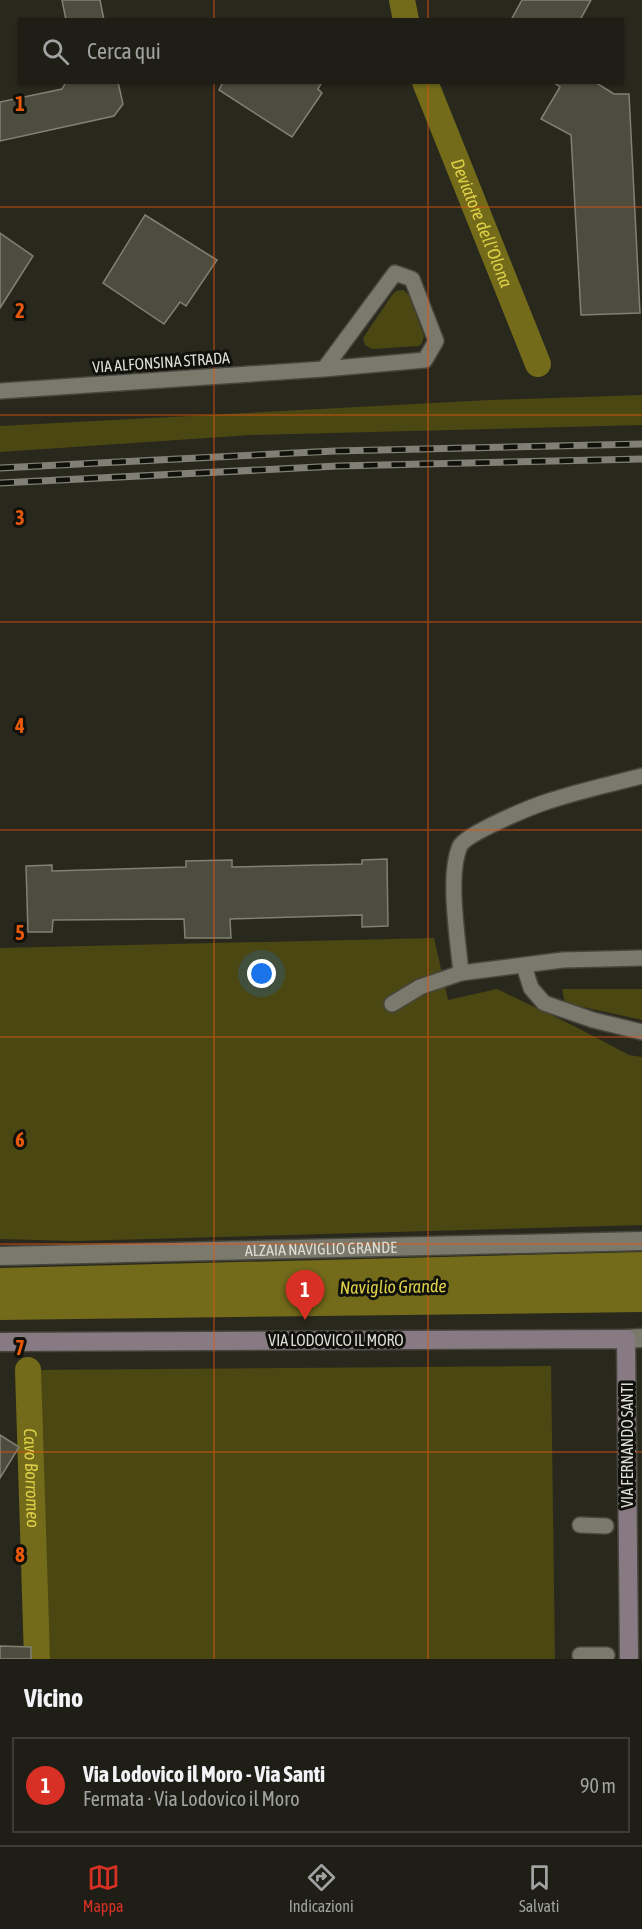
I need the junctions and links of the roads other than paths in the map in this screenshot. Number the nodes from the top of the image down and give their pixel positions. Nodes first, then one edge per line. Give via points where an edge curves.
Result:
1 (324, 369) junction
2 (0, 390) edge
3 (642, 776) edge
4 (642, 958) edge
5 (524, 966) junction
6 (461, 973) junction
7 (392, 1004) dead end
8 (642, 1032) edge
9 (642, 1241) edge
10 (0, 1256) edge
11 (634, 1338) edge
12 (0, 1342) edge
13 (580, 1525) dead end
14 (606, 1526) dead end
15 (580, 1655) dead end
16 (607, 1655) dead end
17 (629, 1659) edge

1 - 1 lane, VIA ALFONSINA STRADA via 425,360 436,340 412,279 395,273
1 - 2 lane, VIA ALFONSINA STRADA
3 - 6 lane via 548,801 477,832 462,843 455,860 454,885
4 - 5 lane via 563,960
5 - 6 lane
5 - 8 lane via 531,988 544,1003
6 - 7 lane via 420,987
9 - 10 street, ALZAIA NAVIGLIO GRANDE
11 - 12 main road, VIA LODOVICO IL MORO
11 - 17 main road, VIA FERNANDO SANTI
13 - 14 lane
15 - 16 lane

